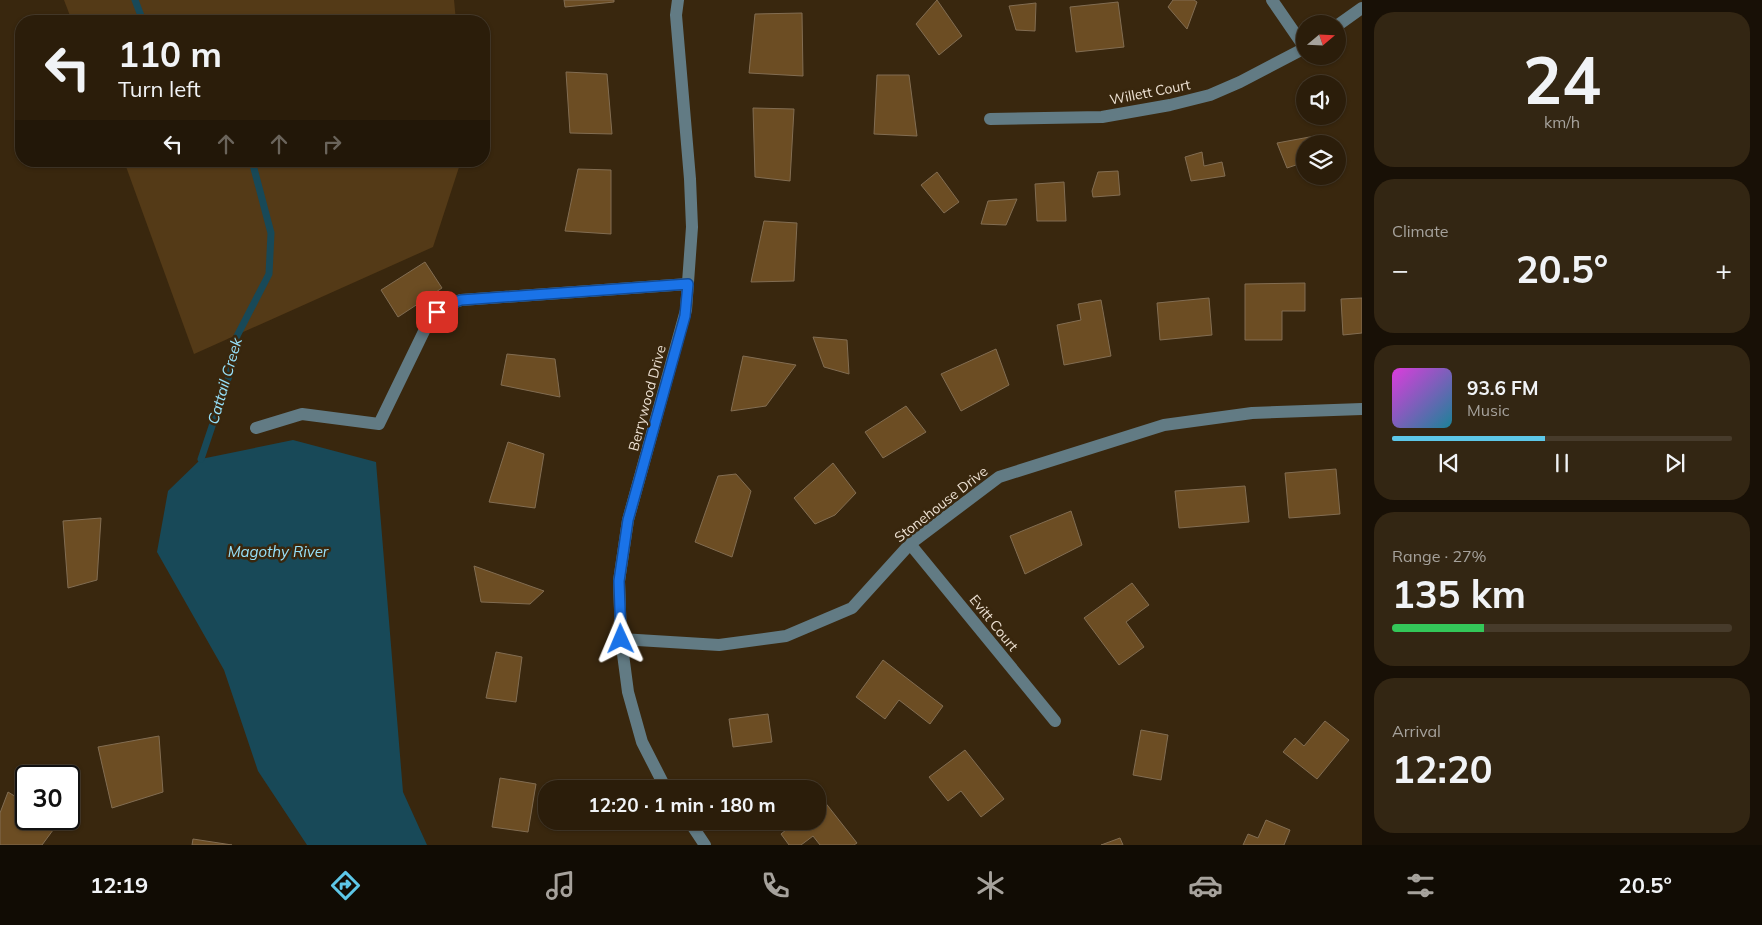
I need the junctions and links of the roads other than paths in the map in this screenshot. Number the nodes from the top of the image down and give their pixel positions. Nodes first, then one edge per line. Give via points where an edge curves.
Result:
1 (1272, 0) edge
2 (676, 2) edge
3 (1362, 8) edge
4 (1346, 19) edge
5 (1296, 35) edge
6 (1296, 53) edge
7 (990, 119) dead end
8 (688, 284) junction
9 (1362, 409) edge
10 (256, 428) dead end
11 (910, 544) junction
12 (621, 639) junction
13 (1055, 721) dead end
14 (661, 780) edge
15 (695, 830) edge
16 (706, 845) edge

1 - 5 street
2 - 8 street, Berrywood Drive via 690,179 692,227
3 - 4 street
6 - 7 street, Willett Court via 1225,89 1170,105 1095,117
8 - 10 street via 461,300 437,312 428,323 380,424 302,414
8 - 12 street, Berrywood Drive via 685,316 628,520 619,581
9 - 11 street, Stonehouse Drive via 1252,413 1164,425 999,476
11 - 12 street, Stonehouse Drive via 852,608 786,636 719,645
11 - 13 street, Evitt Court
12 - 14 street, Berrywood Drive via 628,692 642,742
15 - 16 street

